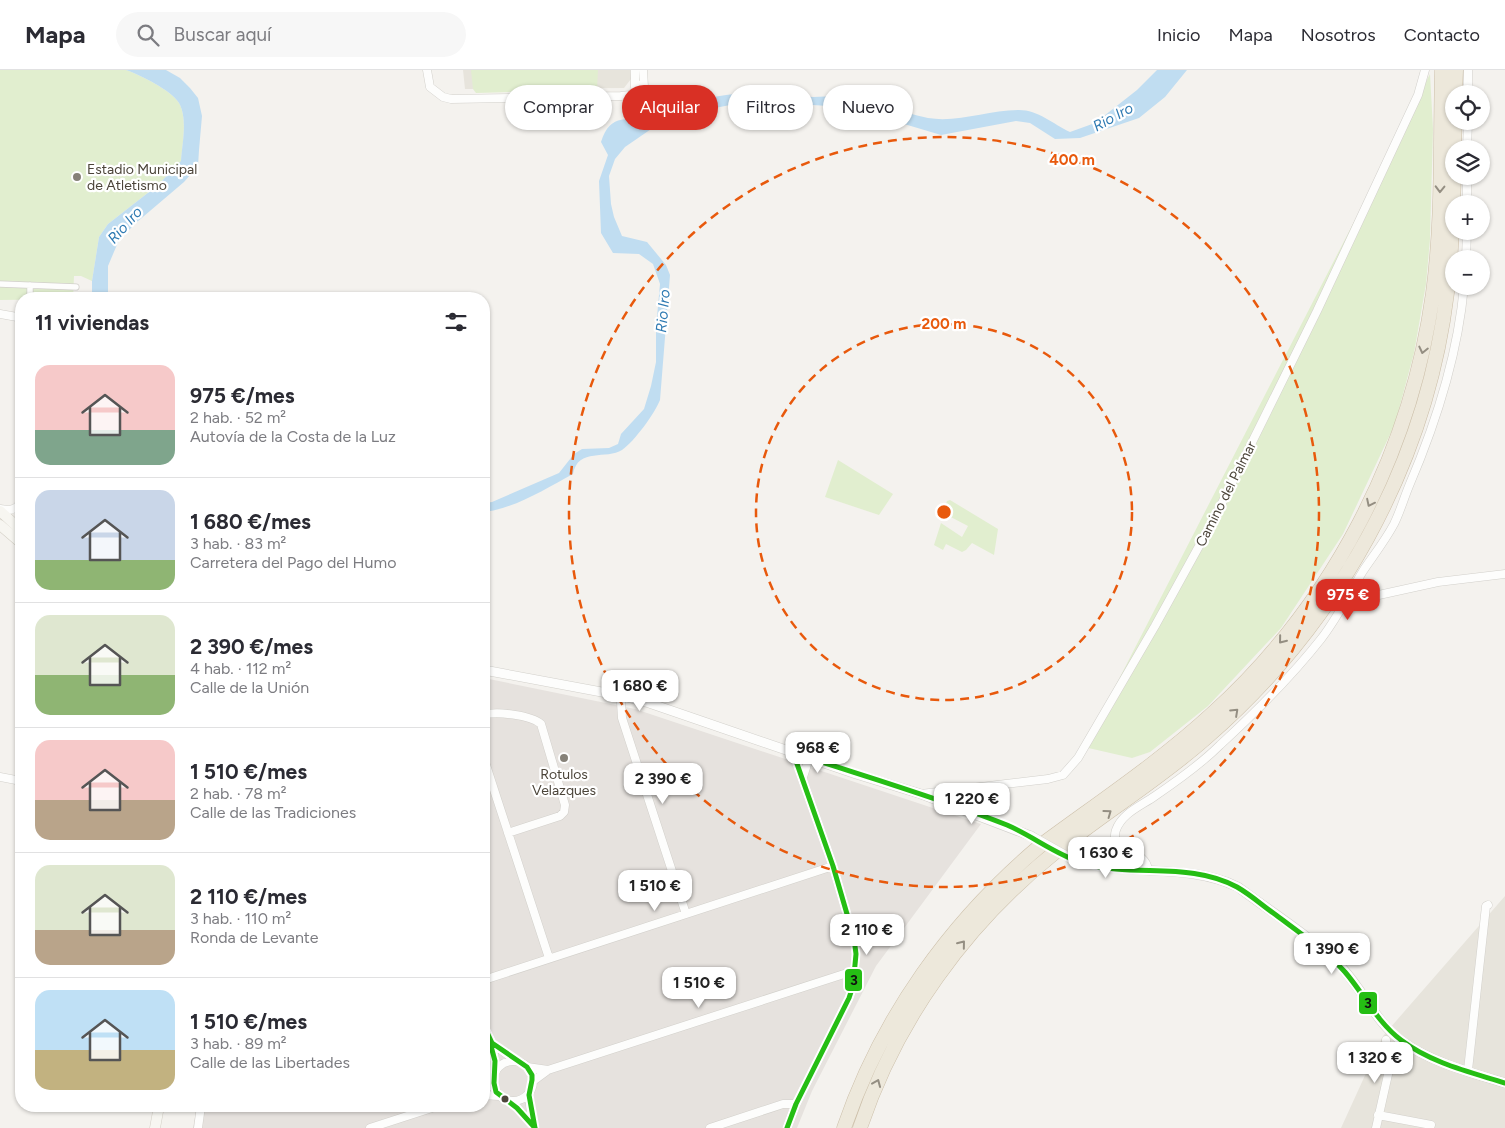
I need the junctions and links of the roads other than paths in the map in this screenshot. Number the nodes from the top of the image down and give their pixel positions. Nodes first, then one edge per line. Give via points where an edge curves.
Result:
1 (427, 70) edge
2 (635, 70) edge
3 (642, 70) edge
4 (1425, 70) edge
5 (1442, 70) edge
6 (1456, 70) edge
7 (1468, 70) edge
8 (638, 85) edge
9 (639, 85) edge
10 (1456, 85) edge
11 (1468, 85) edge
12 (622, 96) edge
13 (1454, 185) edge
14 (0, 284) edge
15 (30, 285) junction
16 (76, 286) dead end
17 (30, 292) edge
18 (1463, 295) edge
19 (0, 314) edge
20 (15, 317) edge
21 (15, 508) edge
22 (0, 510) edge
23 (15, 524) edge
24 (0, 525) edge
25 (15, 539) edge
26 (1505, 574) edge
27 (1342, 608) junction
28 (490, 671) edge
29 (622, 696) junction
30 (490, 714) edge
31 (797, 758) junction
32 (808, 762) junction
33 (803, 777) junction
34 (0, 778) edge
35 (15, 780) edge
36 (490, 784) edge
37 (921, 794) junction
38 (508, 833) junction
39 (833, 866) junction
40 (1148, 870) junction
41 (1488, 905) dead end
42 (686, 914) junction
43 (548, 958) junction
44 (854, 974) junction
45 (490, 978) edge
46 (490, 1039) edge
47 (1386, 1040) dead end
48 (492, 1043) junction
49 (518, 1062) junction
50 (527, 1067) junction
51 (548, 1070) junction
52 (1468, 1070) junction
53 (496, 1071) junction
54 (533, 1081) junction
55 (493, 1082) junction
56 (1505, 1083) edge
57 (490, 1084) edge
58 (529, 1094) junction
59 (490, 1095) edge
60 (499, 1096) junction
61 (510, 1101) junction
62 (796, 1104) junction
63 (158, 1112) edge
64 (200, 1112) edge
65 (419, 1112) edge
66 (1378, 1116) junction
67 (533, 1125) edge
68 (1431, 1125) dead end
69 (155, 1128) edge
70 (198, 1128) edge
71 (370, 1128) edge
72 (710, 1128) edge
73 (787, 1128) edge
74 (844, 1128) edge
75 (860, 1128) edge
76 (1376, 1128) edge

1 - 12 street via 430,87 451,99
2 - 8 street
3 - 9 street
4 - 37 street, Camino del Palmar via 1418,95 1278,392 1214,519 1078,758 1063,775 1048,780
5 -> 74 highway via 1437,257 1423,349 1386,467 1350,542 1293,626 1234,694 1162,757 1034,852 972,910 938,952 899,1010 875,1054
6 - 10 highway
7 - 11 street
75 -> 13 highway via 878,1080 912,1016 972,932 1012,890 1053,854 1177,762 1244,703 1307,632 1346,575 1390,494 1429,384 1447,294
14 - 15 street
15 - 16 street
15 - 17 street
18 - 27 street via 1445,383 1424,452 1394,524
19 - 20 street
21 - 22 street
22 - 23 main road
24 - 25 main road
26 - 27 street via 1438,582 1356,600
27 - 40 street via 1321,639 1256,711 1218,747 1120,822 1115,832 1120,847 1140,855
28 - 29 street
29 - 31 street via 649,702
29 - 42 street via 622,718
30 - 38 street via 499,713 541,724 565,805 560,816
31 - 32 street
31 - 33 street
32 - 33 street
32 - 37 street
33 - 39 street
34 - 35 street
36 - 38 street
37 - 40 street, bridge via 1031,836 1070,858 1096,866
38 - 43 street
39 - 42 street
39 - 44 street via 854,938
40 - 52 street via 1197,873 1238,887 1333,960 1351,979 1381,1023 1397,1037 1426,1055
41 - 52 street
42 - 43 street
43 - 45 street
44 - 51 street via 844,974
44 - 62 street via 849,998
46 - 48 street
47 - 66 street via 1389,1070
48 - 49 street
48 - 53 street
49 - 50 street
49 - 53 street via 506,1063
50 - 51 street
50 - 54 street
51 - 54 street
52 - 56 street
53 - 55 street
54 - 58 street
55 - 57 street
55 - 60 street
58 - 61 street
58 - 67 street
59 - 60 street
60 - 61 street
61 - 67 street
62 - 72 street via 783,1104
62 - 73 street
63 - 69 main road
64 - 70 street
65 - 71 street
66 - 68 street
66 - 76 street

